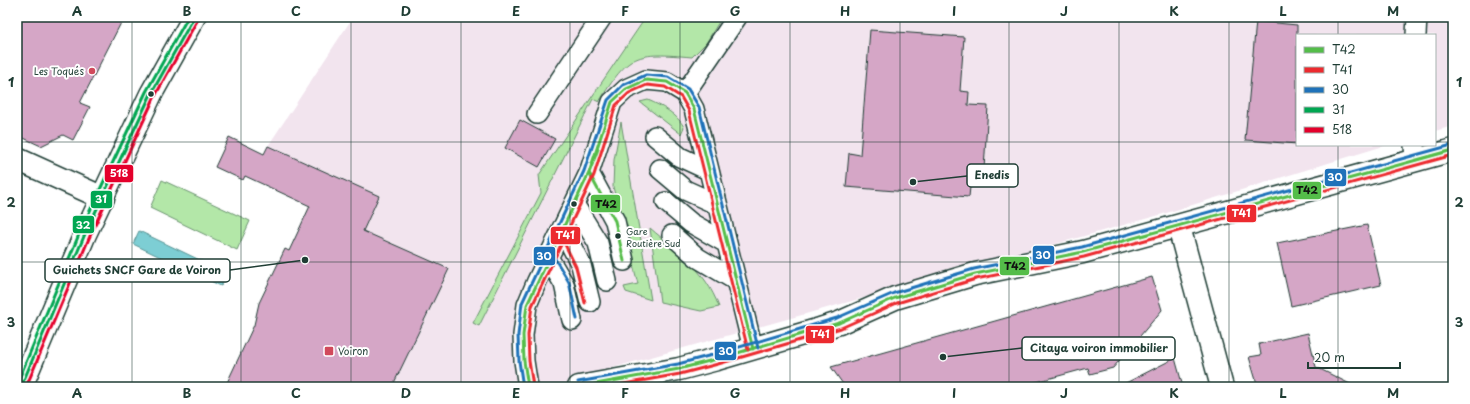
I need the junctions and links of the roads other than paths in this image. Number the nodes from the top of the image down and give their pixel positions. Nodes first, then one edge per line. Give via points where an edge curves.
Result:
1 (194, 17) edge
2 (602, 17) edge
3 (737, 17) edge
4 (1417, 17) edge
5 (1416, 34) edge
6 (685, 94) junction
7 (537, 114) dead end
8 (655, 136) dead end
9 (1453, 150) edge
10 (1415, 153) edge
11 (17, 159) edge
12 (660, 169) dead end
13 (708, 170) junction
14 (589, 173) junction
15 (103, 198) junction
16 (666, 202) dead end
17 (574, 204) junction
18 (716, 204) junction
19 (1179, 227) junction
20 (562, 228) junction
21 (672, 235) dead end
22 (726, 243) junction
23 (548, 257) junction
24 (624, 261) dead end
25 (735, 280) junction
26 (607, 281) dead end
27 (590, 302) dead end
28 (572, 320) dead end
29 (753, 349) junction
30 (635, 382) edge
31 (21, 387) edge
32 (528, 387) edge
33 (579, 387) edge
34 (1222, 387) edge

1 - 15 street via 151,94
2 - 7 lane
3 - 6 lane
4 - 5 lane
6 - 13 lane via 694,109
6 - 14 lane via 667,82 646,80 626,89 612,102
8 - 13 lane via 680,157
9 - 10 street
10 - 19 street
11 - 15 street
12 - 18 lane via 685,190
13 - 18 lane
14 - 17 lane
14 - 24 lane via 615,222
15 - 31 street via 82,240
16 - 22 lane via 691,223
17 - 20 lane
17 - 26 lane via 598,243
18 - 22 lane
19 - 29 street via 1083,252 975,274 895,298 839,323
19 - 34 street
20 - 23 lane
20 - 27 lane via 581,265
21 - 25 lane via 698,258
22 - 25 lane
23 - 28 lane via 564,284
23 - 32 lane via 527,305 524,361
25 - 29 lane
29 - 30 street
30 - 33 street

